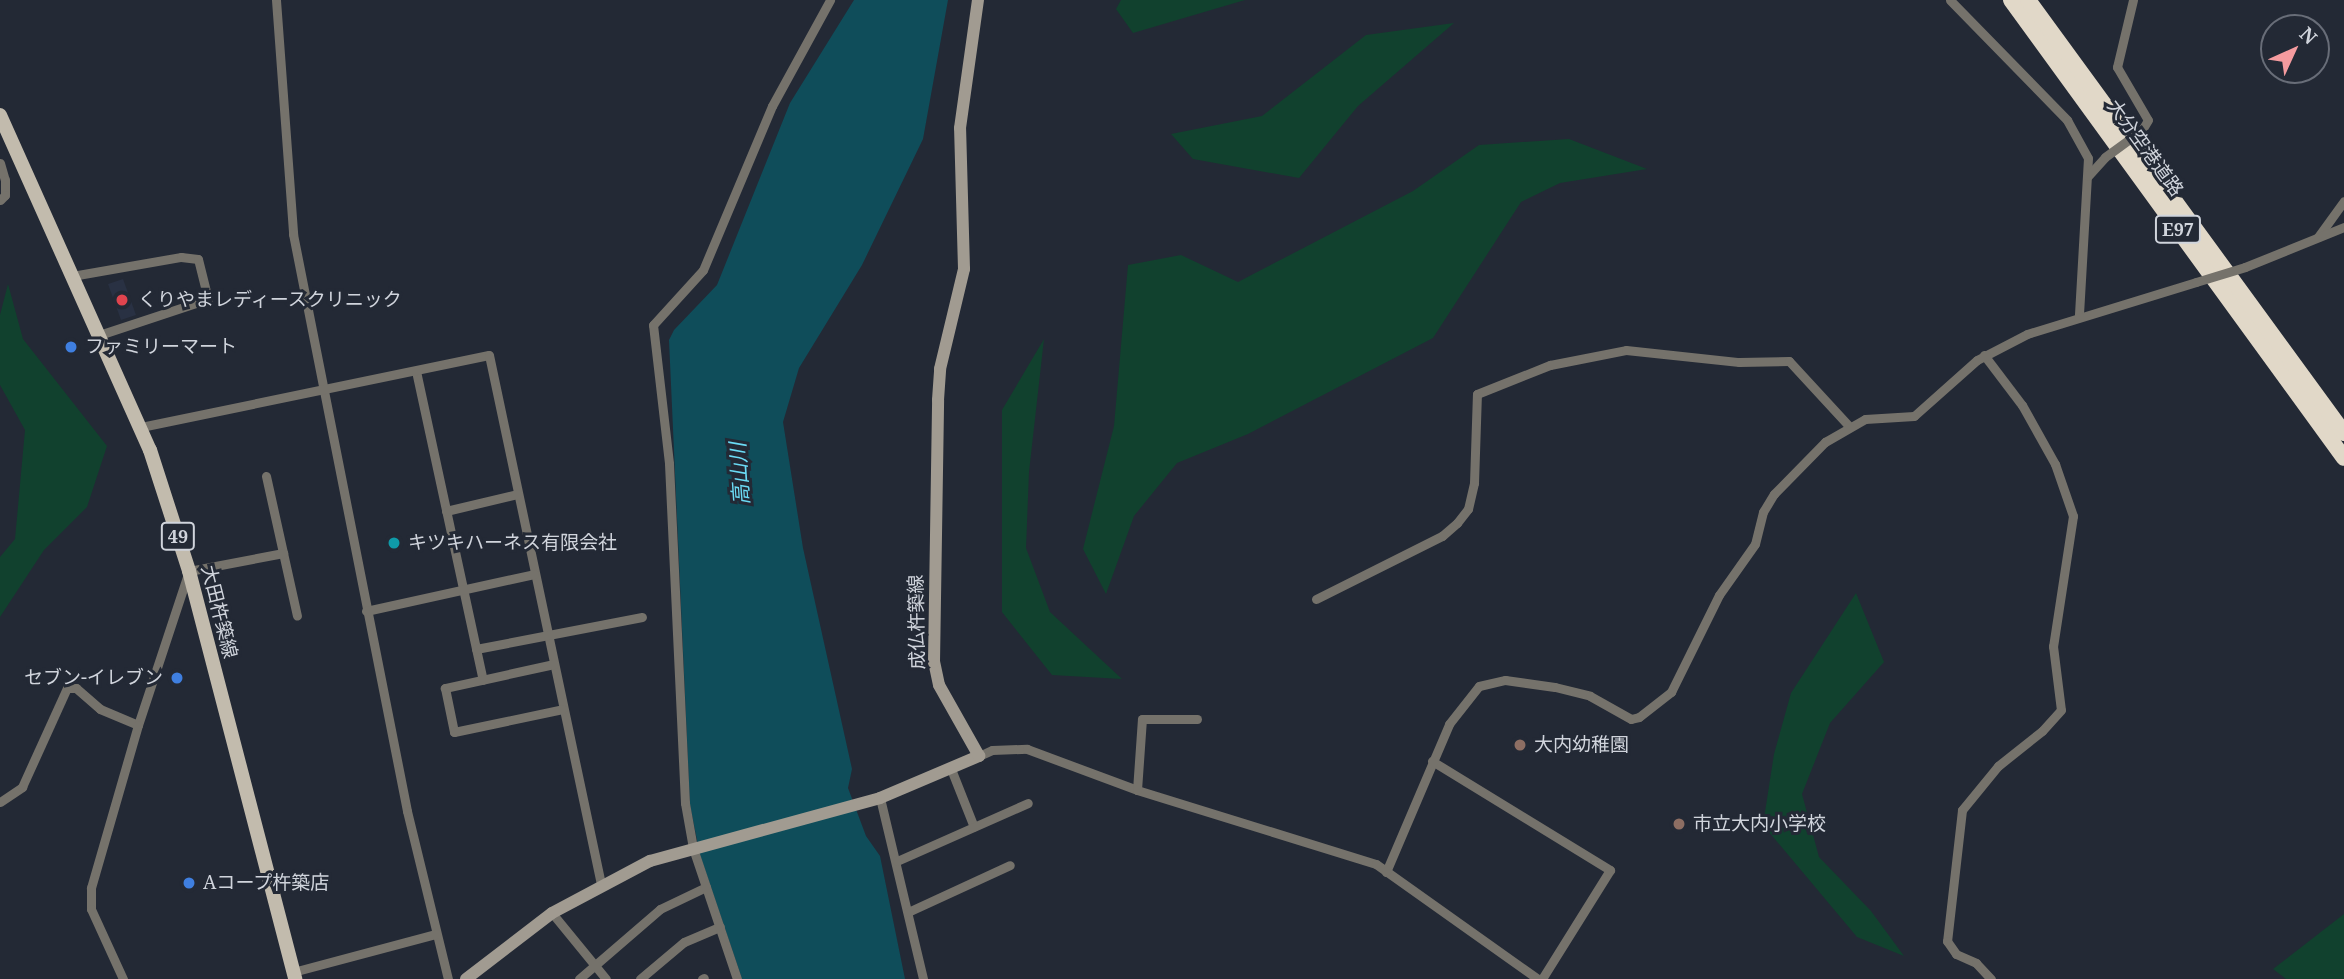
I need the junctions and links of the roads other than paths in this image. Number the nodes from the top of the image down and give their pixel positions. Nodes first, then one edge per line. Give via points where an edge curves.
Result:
1 (276, 0) edge
2 (830, 0) edge
3 (978, 0) edge
4 (1950, 0) edge
5 (2011, 0) edge
6 (2028, 0) edge
7 (2133, 0) edge
8 (0, 115) edge
9 (0, 163) edge
10 (2088, 176) junction
11 (0, 200) edge
12 (2344, 201) edge
13 (2344, 227) edge
14 (2316, 239) junction
15 (72, 276) junction
16 (2079, 316) junction
17 (99, 335) junction
18 (1984, 355) junction
19 (416, 371) junction
20 (322, 391) junction
21 (1848, 425) junction
22 (141, 427) junction
23 (2344, 433) edge
24 (2344, 458) edge
25 (266, 476) dead end
26 (518, 495) junction
27 (446, 512) junction
28 (283, 554) junction
29 (189, 571) junction
30 (534, 574) junction
31 (463, 590) junction
32 (1316, 599) dead end
33 (366, 611) junction
34 (297, 616) dead end
35 (642, 617) dead end
36 (548, 637) junction
37 (476, 649) junction
38 (554, 664) junction
39 (483, 680) junction
40 (564, 709) junction
41 (1197, 719) dead end
42 (138, 725) junction
43 (978, 756) junction
44 (1432, 761) junction
45 (951, 769) junction
46 (1137, 790) junction
47 (880, 798) junction
48 (0, 802) edge
49 (1028, 803) dead end
50 (974, 827) junction
51 (694, 848) junction
52 (897, 861) junction
53 (1010, 865) dead end
54 (1386, 872) junction
55 (601, 884) junction
56 (706, 887) junction
57 (908, 912) junction
58 (552, 913) junction
59 (720, 927) junction
60 (436, 934) junction
61 (594, 966) junction
62 (294, 976) edge
63 (468, 978) edge
64 (123, 979) edge
65 (448, 979) edge
66 (579, 979) edge
67 (606, 979) edge
68 (640, 979) edge
69 (737, 979) edge
70 (923, 979) edge
71 (1540, 979) edge
72 (1991, 979) edge

1 - 20 street via 289,199
2 - 51 street via 772,106 703,270 653,326 669,463 685,803
3 - 43 main road, 成仏杵築線 via 960,128 964,269 940,369 934,662 939,685
4 - 10 street via 2067,120 2088,158
5 - 24 highway, 大分空港道路 / E97
6 - 23 highway, 大分空港道路 / E97
7 - 10 street, bridge via 2116,67 2148,120
8 - 15 main road, 大田杵築線 / 49
9 - 11 street via 5,195
10 - 16 street
12 - 14 street
13 - 14 street
14 - 16 street, bridge via 2245,267
15 - 17 main road, 大田杵築線 / 49
15 - 17 street via 181,257 198,259 208,299
16 - 18 street
17 - 22 main road, 大田杵築線 / 49
18 - 21 street via 1914,416 1865,419
18 - 72 street via 2022,405 2055,464 2073,516 2053,646 2061,710 1998,766 1962,810 1947,941 1956,954 1976,963
19 - 20 street
19 - 26 street via 489,355
19 - 27 street
20 - 22 street
20 - 33 street
21 - 32 street via 1789,361 1739,362 1626,350 1550,365 1477,394 1474,483 1468,509 1457,523 1442,536
21 - 44 street via 1774,494 1745,561 1719,595 1671,692 1657,706 1631,719 1590,696 1555,687 1505,680 1485,683 1449,724
22 - 29 main road, 大田杵築線 / 49
25 - 28 street
26 - 27 street
26 - 30 street
27 - 31 street
28 - 29 street
28 - 34 street
29 - 42 street
29 - 62 main road, 大田杵築線 / 49
30 - 31 street
30 - 36 street
31 - 33 street
31 - 37 street
33 - 60 street
35 - 36 street
36 - 37 street
36 - 38 street
37 - 39 street
38 - 39 street
38 - 40 street
39 - 40 street via 445,688 454,732
40 - 55 street
41 - 46 street via 1142,719
42 - 48 street via 100,709 76,688 67,688 22,787
42 - 64 street via 92,888 91,909
43 - 45 main road
43 - 46 street via 992,750 1027,749
44 - 54 street
44 - 71 street via 1610,870
45 - 47 main road
45 - 50 street
46 - 54 street via 1360,859
47 - 51 main road
47 - 52 street
49 - 50 street
50 - 52 street
51 - 55 main road via 650,861
51 - 56 street
52 - 57 street
53 - 57 street
54 - 71 street
55 - 58 main road
56 - 59 street
56 - 61 street via 660,909
57 - 70 street
58 - 61 street
58 - 63 main road
59 - 68 street via 684,942
59 - 69 street
60 - 62 street
60 - 65 street
61 - 66 street
61 - 67 street

